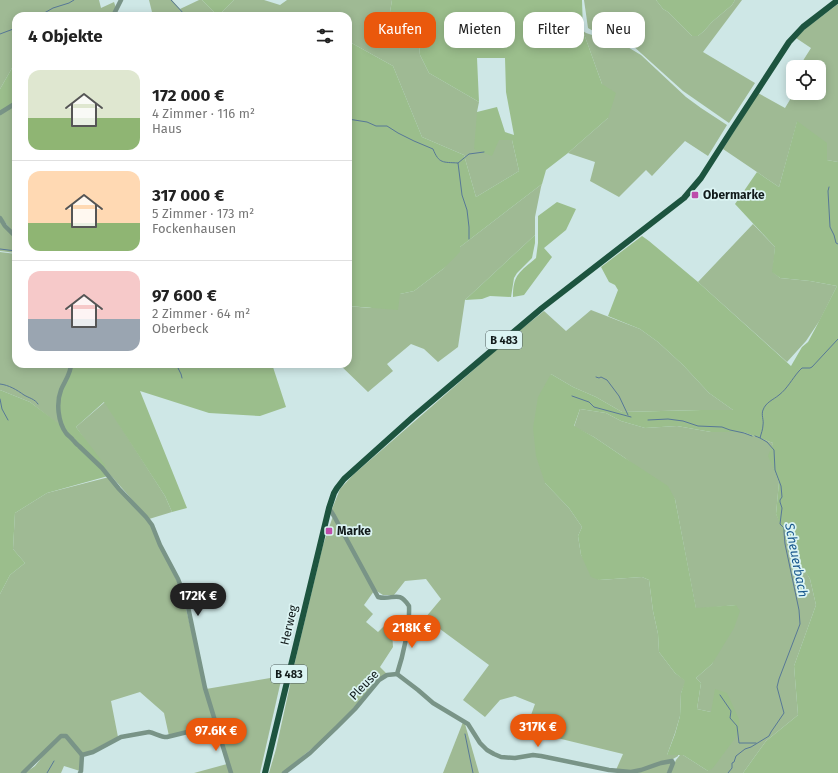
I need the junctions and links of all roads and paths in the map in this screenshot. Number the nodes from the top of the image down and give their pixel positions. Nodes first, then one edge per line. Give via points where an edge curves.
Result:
1 (121, 0) edge
2 (838, 0) edge
3 (115, 12) edge
4 (12, 106) edge
5 (0, 113) edge
6 (0, 218) edge
7 (12, 233) edge
8 (70, 368) edge
9 (329, 508) junction
10 (397, 674) junction
11 (216, 725) junction
12 (82, 755) junction
13 (23, 773) edge
14 (80, 773) edge
15 (231, 773) edge
16 (265, 773) edge
17 (284, 773) edge
18 (669, 773) edge

1 - 3 street
2 - 9 main road, B 483 via 803,27 789,42 701,178 684,198 542,308 413,417 340,483
4 - 5 street
6 - 7 street
8 - 11 street via 58,398 63,427 75,444 100,465 152,525 184,593
9 - 10 street, Pleuse via 378,597 400,597 409,606 404,649
9 - 16 main road, Herweg / B 483
10 - 17 street, Pleuse via 387,675 379,680 337,727
10 - 18 street via 433,703 468,724 480,743 500,757 533,755 632,772 672,761
11 - 12 street via 167,737 149,732 121,737
11 - 15 street
12 - 13 street via 66,736 61,736
12 - 14 street

